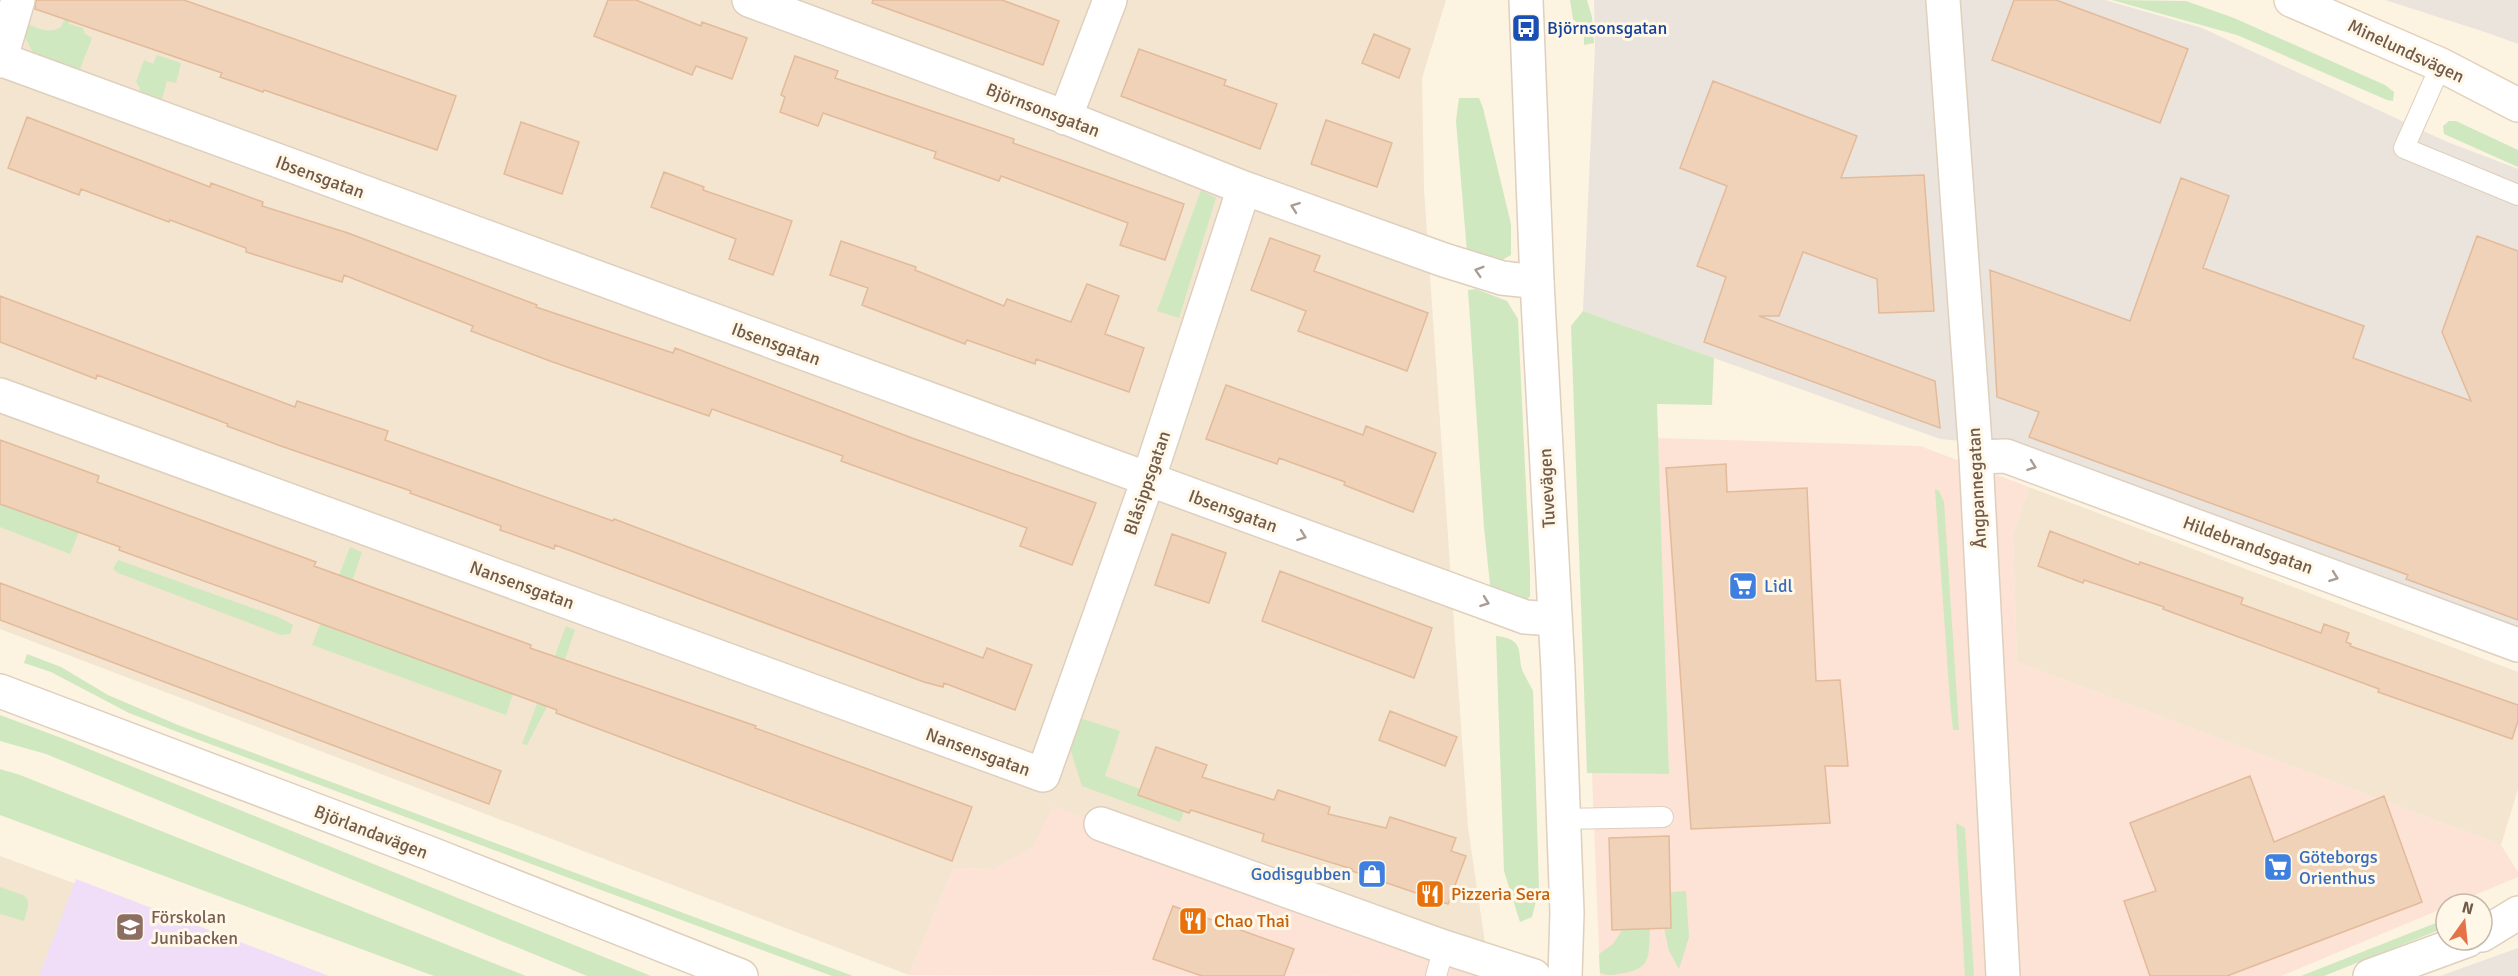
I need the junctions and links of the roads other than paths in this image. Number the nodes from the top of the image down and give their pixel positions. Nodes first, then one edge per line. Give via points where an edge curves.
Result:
1 (18, 0) edge
2 (1110, 0) edge
3 (1526, 0) edge
4 (1944, 0) edge
5 (2291, 0) edge
6 (753, 1) edge
7 (0, 60) edge
8 (2441, 65) junction
9 (2518, 105) edge
10 (1065, 118) junction
11 (1244, 188) junction
12 (2518, 195) edge
13 (1536, 282) junction
14 (0, 395) edge
15 (1976, 457) junction
16 (1148, 480) junction
17 (1554, 619) junction
18 (2518, 645) edge
19 (0, 691) edge
20 (1043, 775) joint
21 (1663, 817) dead end
22 (1562, 819) junction
23 (1101, 824) dead end
24 (2518, 912) edge
25 (2494, 927) edge
26 (2435, 952) edge
27 (1440, 961) edge
28 (741, 976) edge
29 (1534, 976) edge
30 (1565, 976) edge
31 (2003, 976) edge
32 (2370, 976) edge

1 - 7 street
2 - 10 street
3 - 13 street, Tuvevägen
4 - 15 street, Ångpannegatan
5 - 8 street, Minelundsvägen
6 - 10 street, Björnsonsgatan
7 - 16 street, Ibsensgatan
8 - 9 street, Minelundsvägen
8 - 12 lane via 2404,148
10 - 11 street, Björnsonsgatan
13 -> 11 street, Björnsonsgatan via 1502,278 1444,260
11 - 16 street, Blåsippsgatan
13 - 17 street, Tuvevägen
14 - 20 street, Nansensgatan
15 -> 18 street, Hildebrandsgatan via 2006,456
15 - 31 street, Ångpannegatan
16 -> 17 street, Ibsensgatan via 1525,617
16 - 20 street, Blåsippsgatan
17 - 22 street, Tuvevägen
19 - 28 street, Björlandavägen
21 - 22 lane
22 - 30 street, Tuvevägen via 1568,913
23 - 27 street
24 - 25 street
26 - 32 street
27 - 29 street

